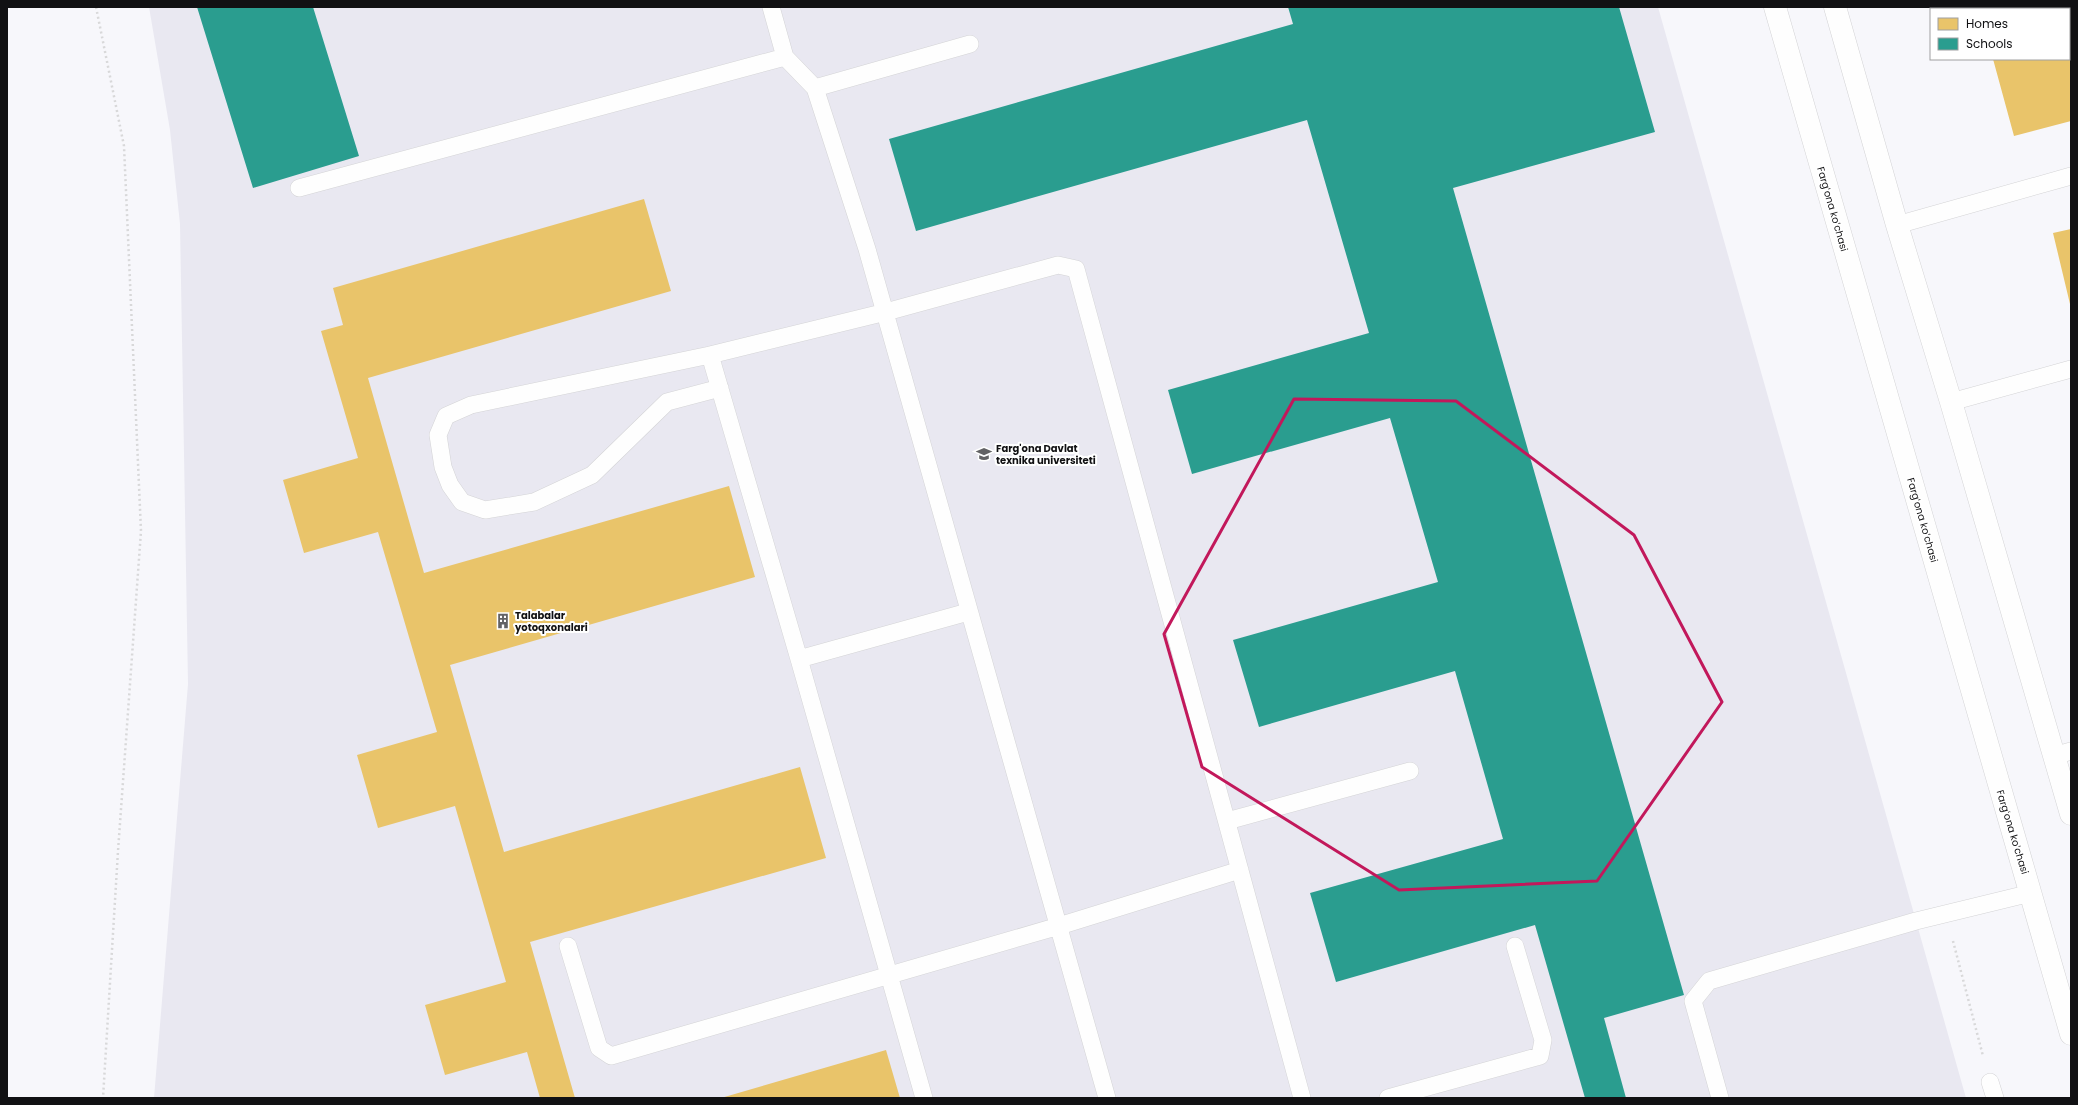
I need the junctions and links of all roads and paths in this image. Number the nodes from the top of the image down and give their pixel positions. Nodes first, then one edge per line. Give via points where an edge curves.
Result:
1 (96, 7) edge
2 (770, 7) edge
3 (1775, 7) edge
4 (1835, 7) edge
5 (970, 44) dead end
6 (785, 57) junction
7 (815, 88) junction
8 (2071, 176) edge
9 (299, 188) dead end
10 (1897, 225) junction
11 (886, 312) junction
12 (710, 355) junction
13 (2071, 369) edge
14 (720, 388) junction
15 (1951, 402) junction
16 (968, 612) junction
17 (799, 659) junction
18 (2062, 754) edge
19 (1410, 771) dead end
20 (2071, 814) edge
21 (1227, 821) junction
22 (1240, 870) junction
23 (2031, 893) junction
24 (1946, 914) junction
25 (1059, 926) junction
26 (568, 946) dead end
27 (1515, 946) dead end
28 (889, 976) junction
29 (2071, 1034) edge
30 (1992, 1090) edge
31 (103, 1098) edge
32 (924, 1098) edge
33 (1107, 1098) edge
34 (1302, 1098) edge
35 (1388, 1098) edge
36 (1720, 1098) edge

1 - 31 path via 124,146 141,531
2 - 6 lane
3 - 23 main road, Fargʻona koʻchasi
4 - 10 main road
5 - 7 lane
6 - 7 lane
6 - 9 lane
7 - 11 lane
8 - 10 lane
10 - 15 main road
11 - 12 lane
11 - 16 lane
11 - 21 lane via 1058,265 1076,269
12 - 14 lane
12 - 14 lane via 471,405 446,416 438,435 443,467 450,485 462,502 485,510 534,502 592,475 667,402
13 - 15 lane
14 - 17 lane
15 - 18 main road
16 - 17 lane
16 - 25 lane
17 - 28 lane
18 - 20 main road
19 - 21 lane
21 - 22 lane
22 - 25 lane
22 - 34 lane
23 - 24 lane
23 - 29 main road, Fargʻona koʻchasi
24 - 30 path
24 - 36 lane via 1708,981 1693,1001
25 - 28 lane
25 - 33 lane
26 - 28 lane via 599,1048 610,1056
27 - 35 lane via 1544,1040 1540,1056
28 - 32 lane

